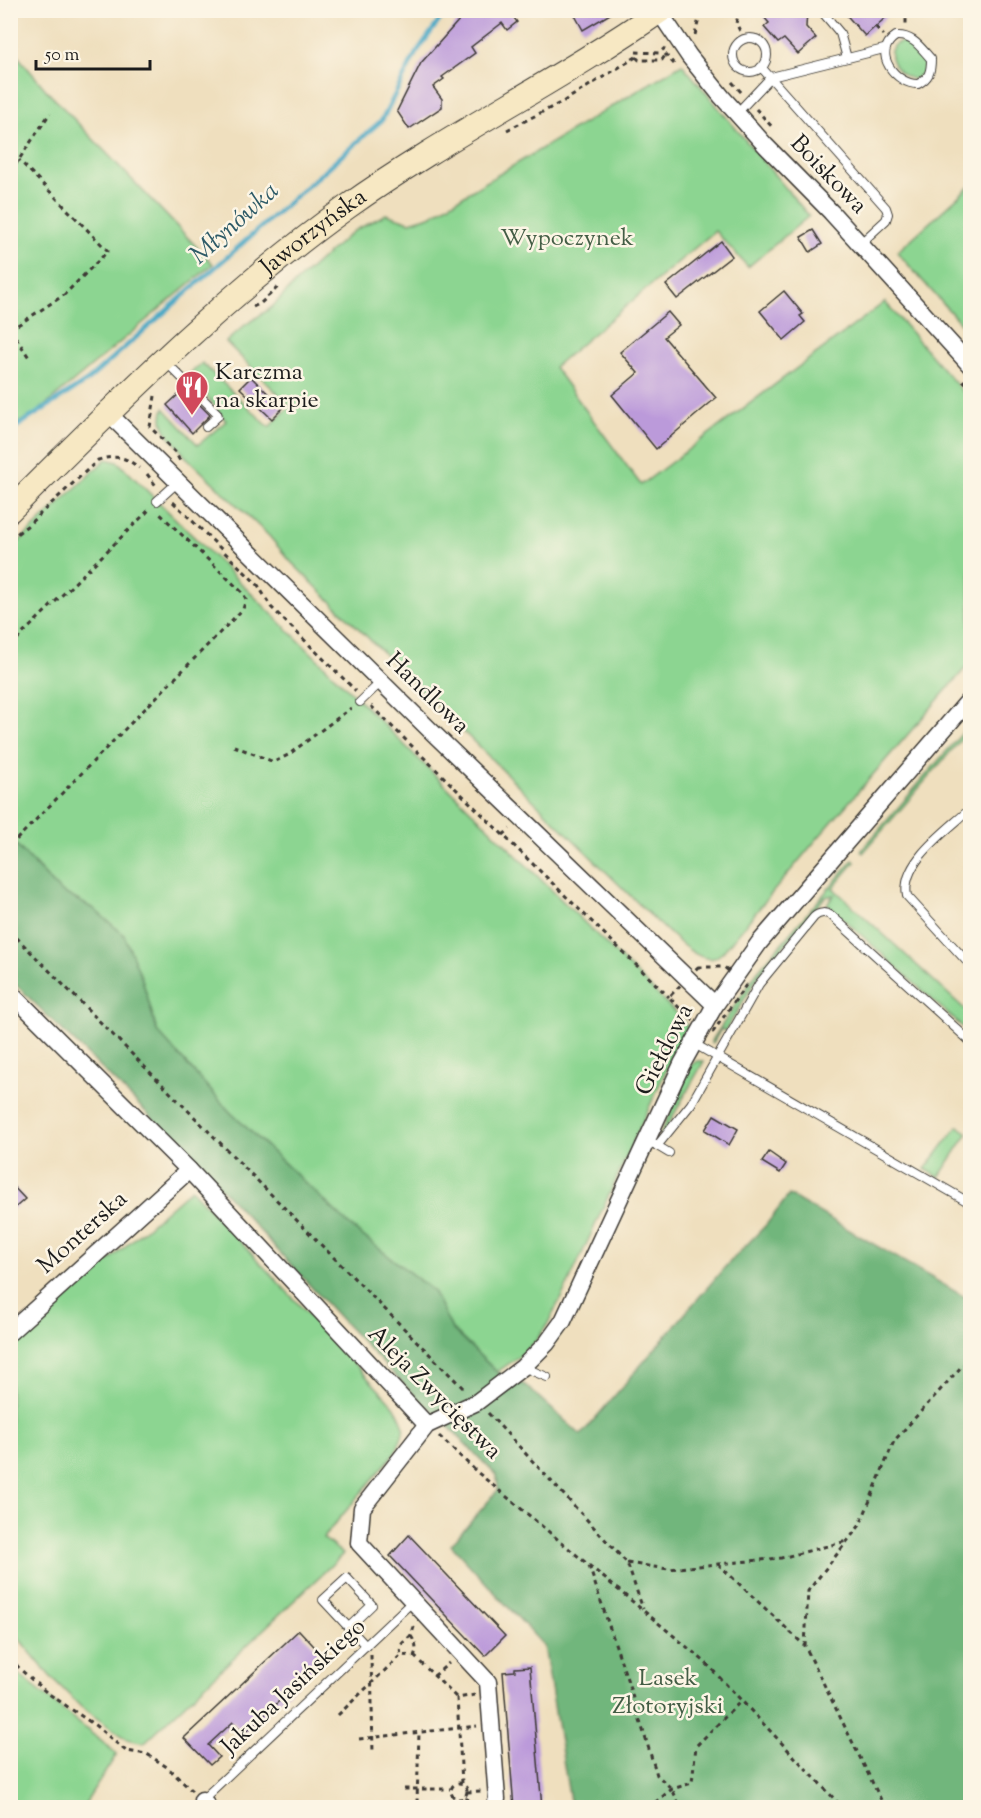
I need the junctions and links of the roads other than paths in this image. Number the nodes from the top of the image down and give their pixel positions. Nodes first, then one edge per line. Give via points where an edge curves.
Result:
1 (660, 11) edge
2 (824, 14) dead end
3 (884, 49) junction
4 (847, 58) junction
5 (762, 67) junction
6 (771, 77) junction
7 (736, 113) junction
8 (860, 244) junction
9 (970, 365) edge
10 (171, 367) junction
11 (109, 414) junction
12 (206, 427) dead end
13 (178, 482) junction
14 (157, 501) dead end
15 (10, 510) edge
16 (381, 682) junction
17 (362, 700) road end
18 (970, 701) edge
19 (970, 808) edge
20 (970, 965) edge
21 (10, 992) edge
22 (715, 1005) junction
23 (970, 1041) edge
24 (693, 1043) junction
25 (717, 1058) junction
26 (652, 1143) junction
27 (669, 1153) dead end
28 (189, 1170) junction
29 (970, 1203) edge
30 (10, 1332) edge
31 (523, 1367) junction
32 (547, 1377) dead end
33 (425, 1431) junction
34 (417, 1605) junction
35 (348, 1628) junction
36 (368, 1644) junction
37 (206, 1804) edge
38 (494, 1808) edge

1 - 7 street, Boiskowa via 689,56
1 - 10 street, Jaworzyńska via 345,208 233,298
2 - 4 lane via 840,33
3 - 3 lane via 896,36 912,39 931,59 927,79 918,84 905,82 888,65
3 - 4 lane
4 - 6 lane
5 - 5 lane via 766,61 762,43 744,39 737,44 733,51 736,66 751,72
5 - 6 lane
6 - 7 lane
6 - 8 lane via 886,208 886,220
7 - 8 street, Boiskowa
8 - 9 street, Boiskowa
10 - 11 street, Jaworzyńska
10 - 12 lane via 217,413
11 - 13 street, Handlowa
11 - 15 street, Jaworzyńska
13 - 14 lane
13 - 16 street, Handlowa
16 - 17 lane
16 - 22 street, Handlowa
18 - 22 street, Giełdowa via 759,943
19 - 20 lane via 919,857 905,884 907,896
21 - 28 street, Aleja Zwycięstwa
22 - 24 street, Giełdowa
23 - 25 lane via 832,916 823,913 814,917 761,981
24 - 25 lane
24 - 26 street, Giełdowa
25 - 26 lane via 691,1104
25 - 29 lane
26 - 27 lane
26 - 31 street, Giełdowa via 563,1321
28 - 30 street, Monterska
28 - 33 street, Aleja Zwycięstwa
31 - 32 lane
31 - 33 street, Giełdowa via 477,1402
33 - 34 street via 362,1508 359,1543
34 - 36 lane, Jakuba Jasińskiego
34 - 38 street via 488,1682 497,1799
35 - 35 lane via 323,1600 347,1578 372,1605
35 - 36 lane
36 - 37 lane, Jakuba Jasińskiego

